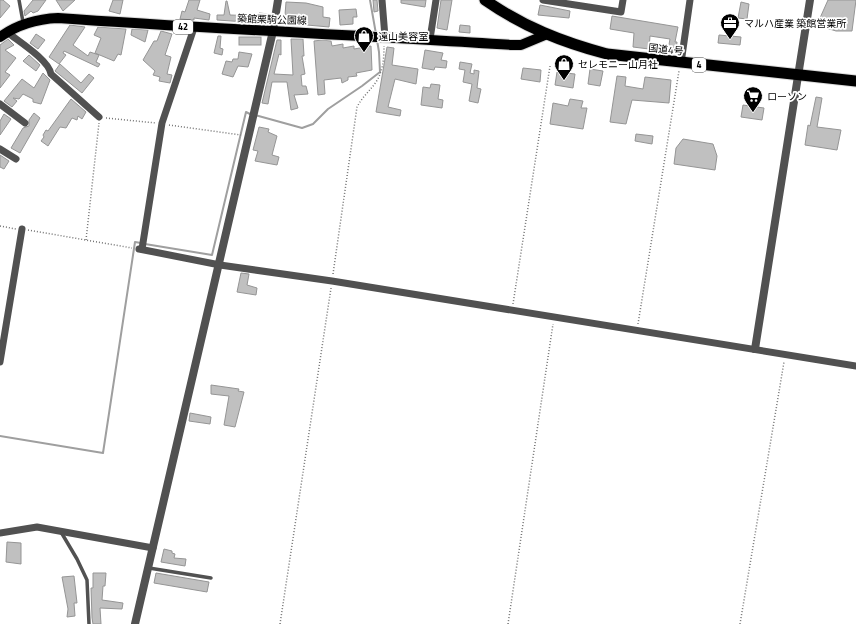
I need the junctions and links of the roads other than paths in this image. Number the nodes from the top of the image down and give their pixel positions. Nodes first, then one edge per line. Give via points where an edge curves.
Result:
1 (19, 0) edge
2 (278, 0) edge
3 (382, 0) edge
4 (436, 0) edge
5 (485, 0) edge
6 (543, 0) edge
7 (623, 0) edge
8 (690, 0) edge
9 (810, 0) edge
10 (23, 24) junction
11 (194, 28) junction
12 (273, 31) junction
13 (3, 35) edge
14 (545, 35) junction
15 (379, 36) junction
16 (430, 40) junction
17 (680, 63) junction
18 (799, 75) junction
19 (856, 81) edge
20 (0, 104) edge
21 (99, 117) road end
22 (25, 123) dead end
23 (0, 149) edge
24 (16, 159) dead end
25 (22, 229) road end
26 (220, 265) junction
27 (755, 349) junction
28 (0, 362) edge
29 (856, 366) edge
30 (0, 532) edge
31 (61, 532) junction
32 (153, 548) junction
33 (148, 568) junction
34 (211, 578) dead end
35 (89, 624) edge
36 (135, 624) edge

1 - 10 lane
2 - 12 street
3 - 15 street
4 - 16 street
5 - 14 highway, 国道4号 / 4
6 - 7 street via 621,12
8 - 17 street
9 - 18 street
10 - 11 main road, 築館栗駒公園線 / 42 via 58,18
10 - 13 main road, 築館栗駒公園線 / 42
11 - 12 main road, 築館栗駒公園線 / 42
11 - 26 street via 162,124 141,249
12 - 15 main road, 築館栗駒公園線 / 42
12 - 26 street
13 - 21 street via 40,58 50,68 51,74
14 - 16 main road, 築館栗駒公園線 / 42 via 521,45
14 - 17 highway, 国道4号 / 4 via 607,54
15 - 16 main road, 築館栗駒公園線 / 42
17 - 18 highway, 国道4号 / 4
18 - 19 highway, 国道4号 / 4
18 - 27 street
20 - 22 street
23 - 24 street
25 - 28 street
26 - 27 street
26 - 32 street
27 - 29 street
30 - 31 street via 37,527
31 - 32 street
31 - 35 lane via 87,580
32 - 33 street
33 - 34 lane
33 - 36 street

